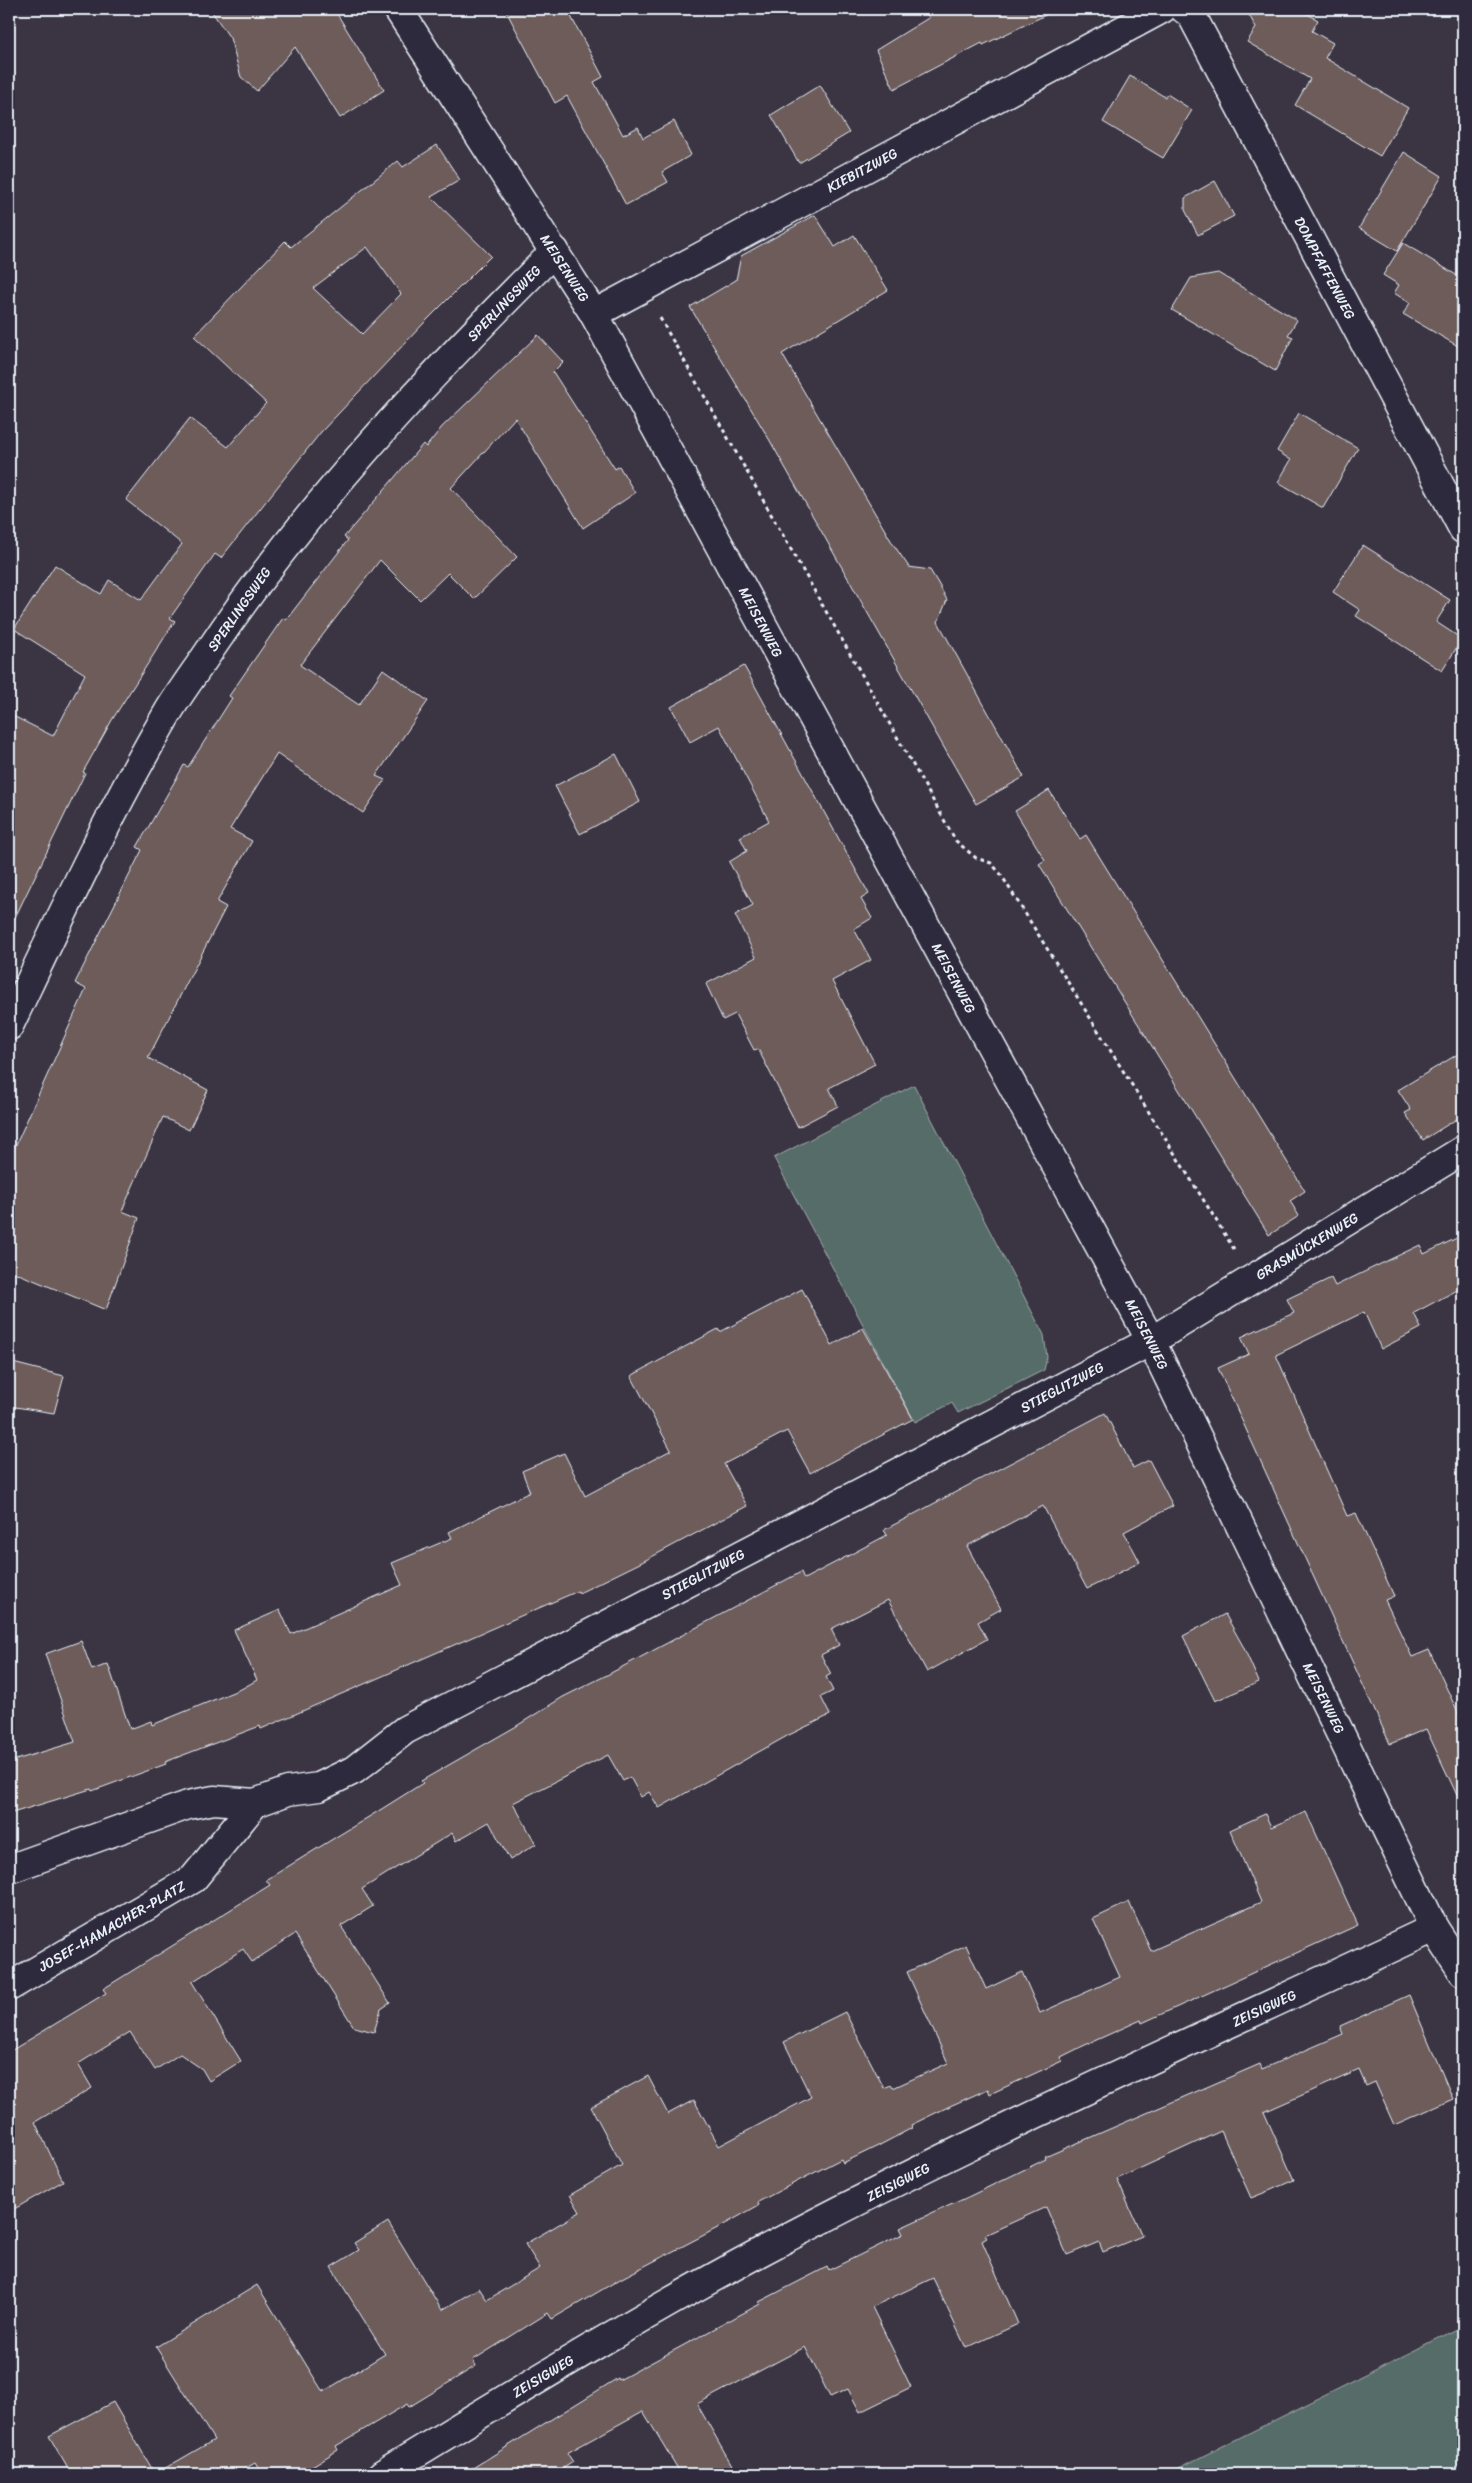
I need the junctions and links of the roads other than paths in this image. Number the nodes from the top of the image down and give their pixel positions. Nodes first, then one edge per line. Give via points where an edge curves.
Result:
1 (398, 9) edge
2 (1162, 9) edge
3 (1184, 9) edge
4 (1126, 17) edge
5 (554, 251) junction
6 (594, 314) junction
7 (1463, 529) edge
8 (9, 1026) edge
9 (1463, 1150) edge
10 (1152, 1341) junction
11 (256, 1803) junction
12 (9, 1869) edge
13 (1434, 1928) junction
14 (1463, 1972) edge
15 (9, 1987) edge
16 (382, 2474) edge

1 - 5 street, MEISENWEG
2 - 4 street
3 - 7 street, DOMPFAFFENWEG via 1191,14
4 - 6 street, KIEBITZWEG
5 - 6 street, MEISENWEG
5 - 8 street, SPERLINGSWEG via 323,498 247,596 168,712 96,842
6 - 10 street, MEISENWEG
9 - 10 street, GRASMÜCKENWEG
10 - 11 street, STIEGLITZWEG via 405,1730 354,1770 319,1787 288,1791
10 - 13 street, MEISENWEG
11 - 12 street via 214,1800 188,1805
11 - 15 street, JOSEF-HAMACHER-PLATZ via 193,1878
13 - 14 street, MEISENWEG
13 - 16 street, ZEISIGWEG via 927,2167 763,2251 609,2336

